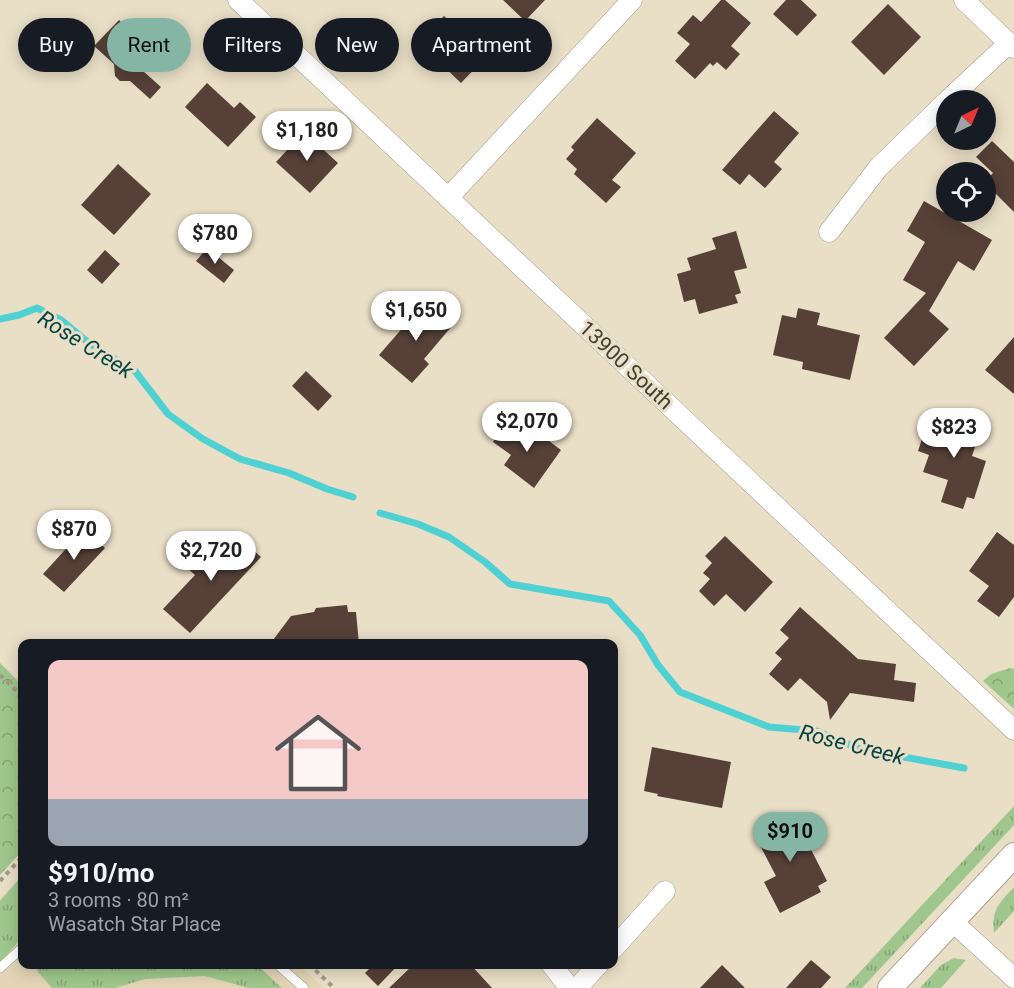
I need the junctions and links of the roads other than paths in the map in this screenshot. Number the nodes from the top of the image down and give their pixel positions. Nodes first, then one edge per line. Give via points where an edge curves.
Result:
1 (238, 0) edge
2 (632, 0) edge
3 (964, 0) edge
4 (1011, 45) edge
5 (960, 90) edge
6 (936, 112) edge
7 (448, 198) junction
8 (829, 232) dead end
9 (1014, 730) edge
10 (1014, 855) edge
11 (666, 891) dead end
12 (952, 921) junction
13 (618, 944) edge
14 (18, 952) edge
15 (0, 968) edge
16 (283, 969) edge
17 (555, 969) edge
18 (594, 969) edge
19 (1014, 978) edge
20 (304, 988) edge
21 (570, 988) edge
22 (577, 988) edge
23 (890, 988) edge

1 - 7 street, 13900 South
2 - 7 street
3 - 4 street
4 - 5 street
6 - 8 street via 878,168
7 - 9 street, 13900 South
10 - 12 street
11 - 13 street
12 - 19 street
12 - 23 street
14 - 15 lane
16 - 20 lane
17 - 21 street
18 - 22 street

